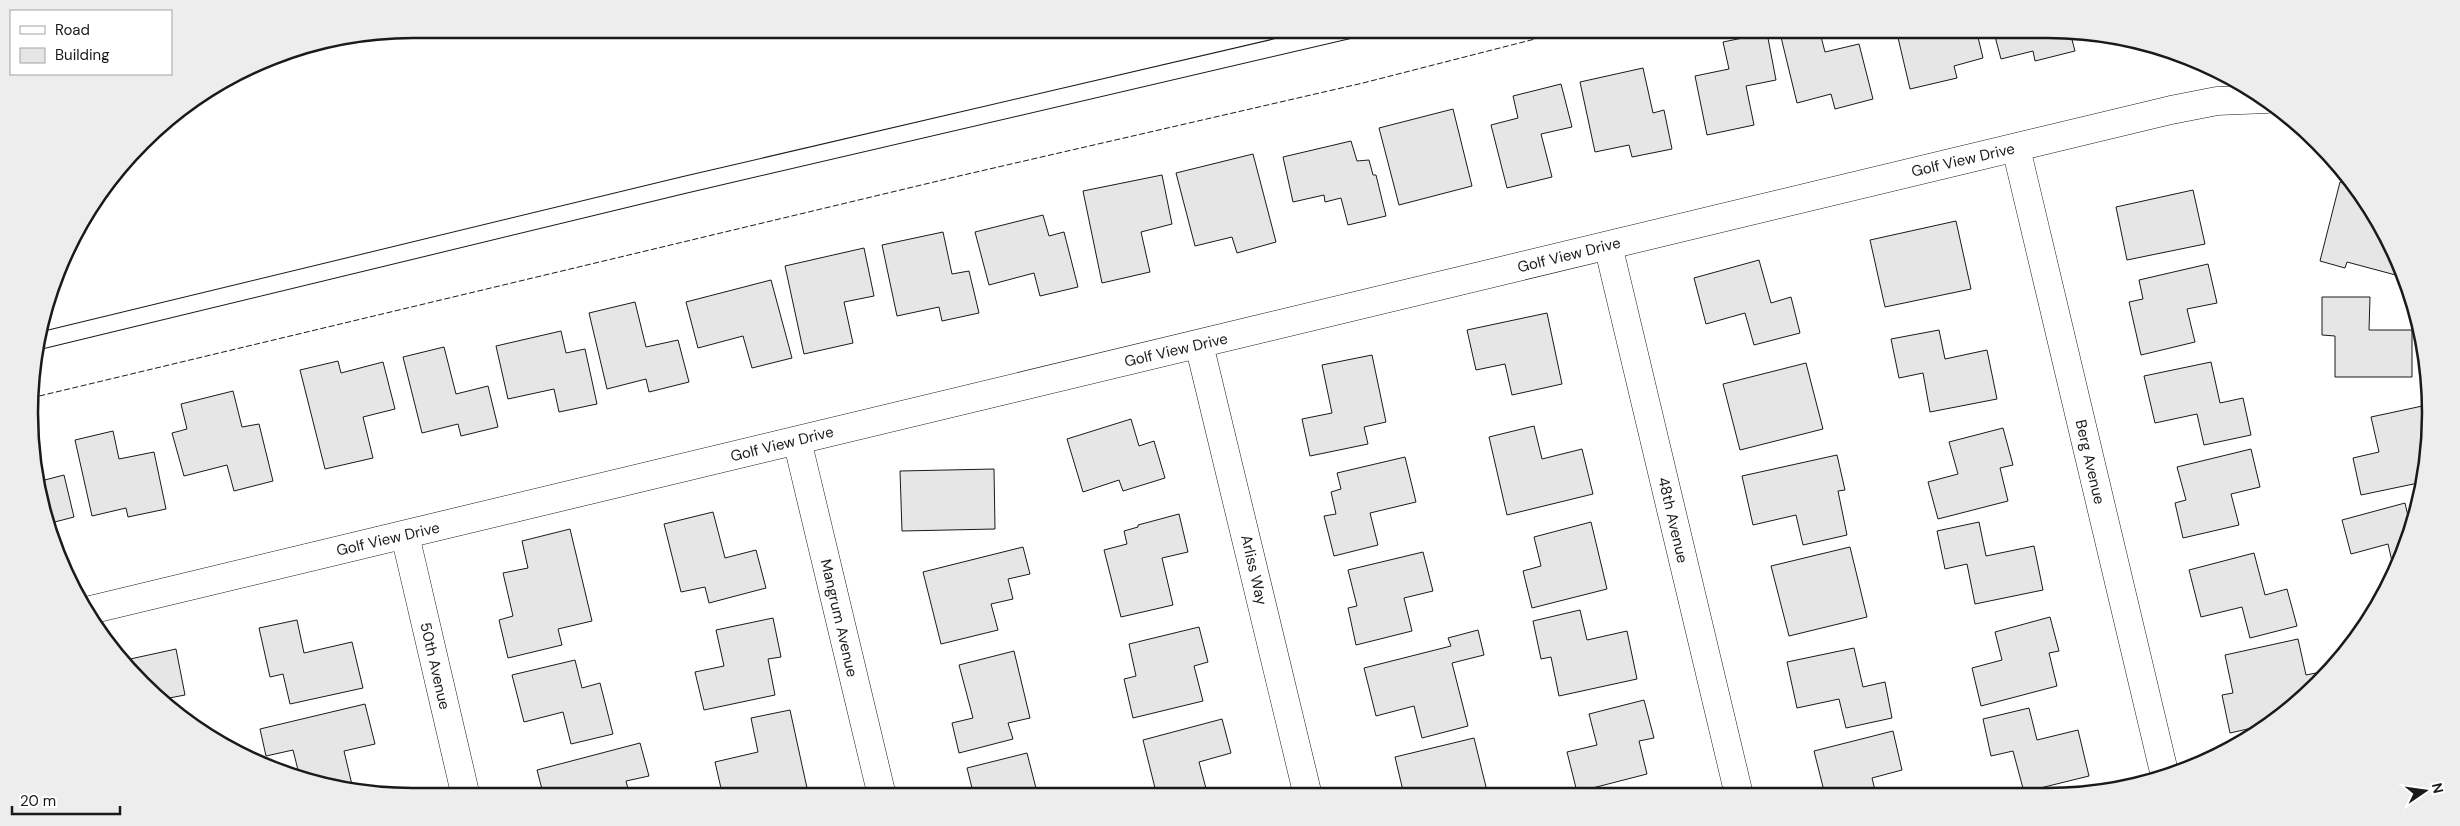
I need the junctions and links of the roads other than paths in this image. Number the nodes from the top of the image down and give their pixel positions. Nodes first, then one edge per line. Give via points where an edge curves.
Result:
1 (1315, 38) edge
2 (2254, 100) edge
3 (2016, 148) junction
4 (1608, 246) junction
5 (45, 340) edge
6 (1199, 344) junction
7 (797, 440) junction
8 (405, 535) junction
9 (93, 609) edge
10 (2164, 770) edge
11 (464, 788) edge
12 (880, 788) edge
13 (1306, 788) edge
14 (1737, 788) edge

1 - 5 lane via 675,187
2 - 3 street, Golf View Drive via 2217,101 2171,110
3 - 4 street, Golf View Drive
3 - 10 street, Berg Avenue
4 - 6 street, Golf View Drive
4 - 14 street, 48th Avenue
6 - 7 street, Golf View Drive
6 - 13 street, Arliss Way
7 - 8 street, Golf View Drive
7 - 12 street, Mangrum Avenue
8 - 9 street, Golf View Drive
8 - 11 street, 50th Avenue

